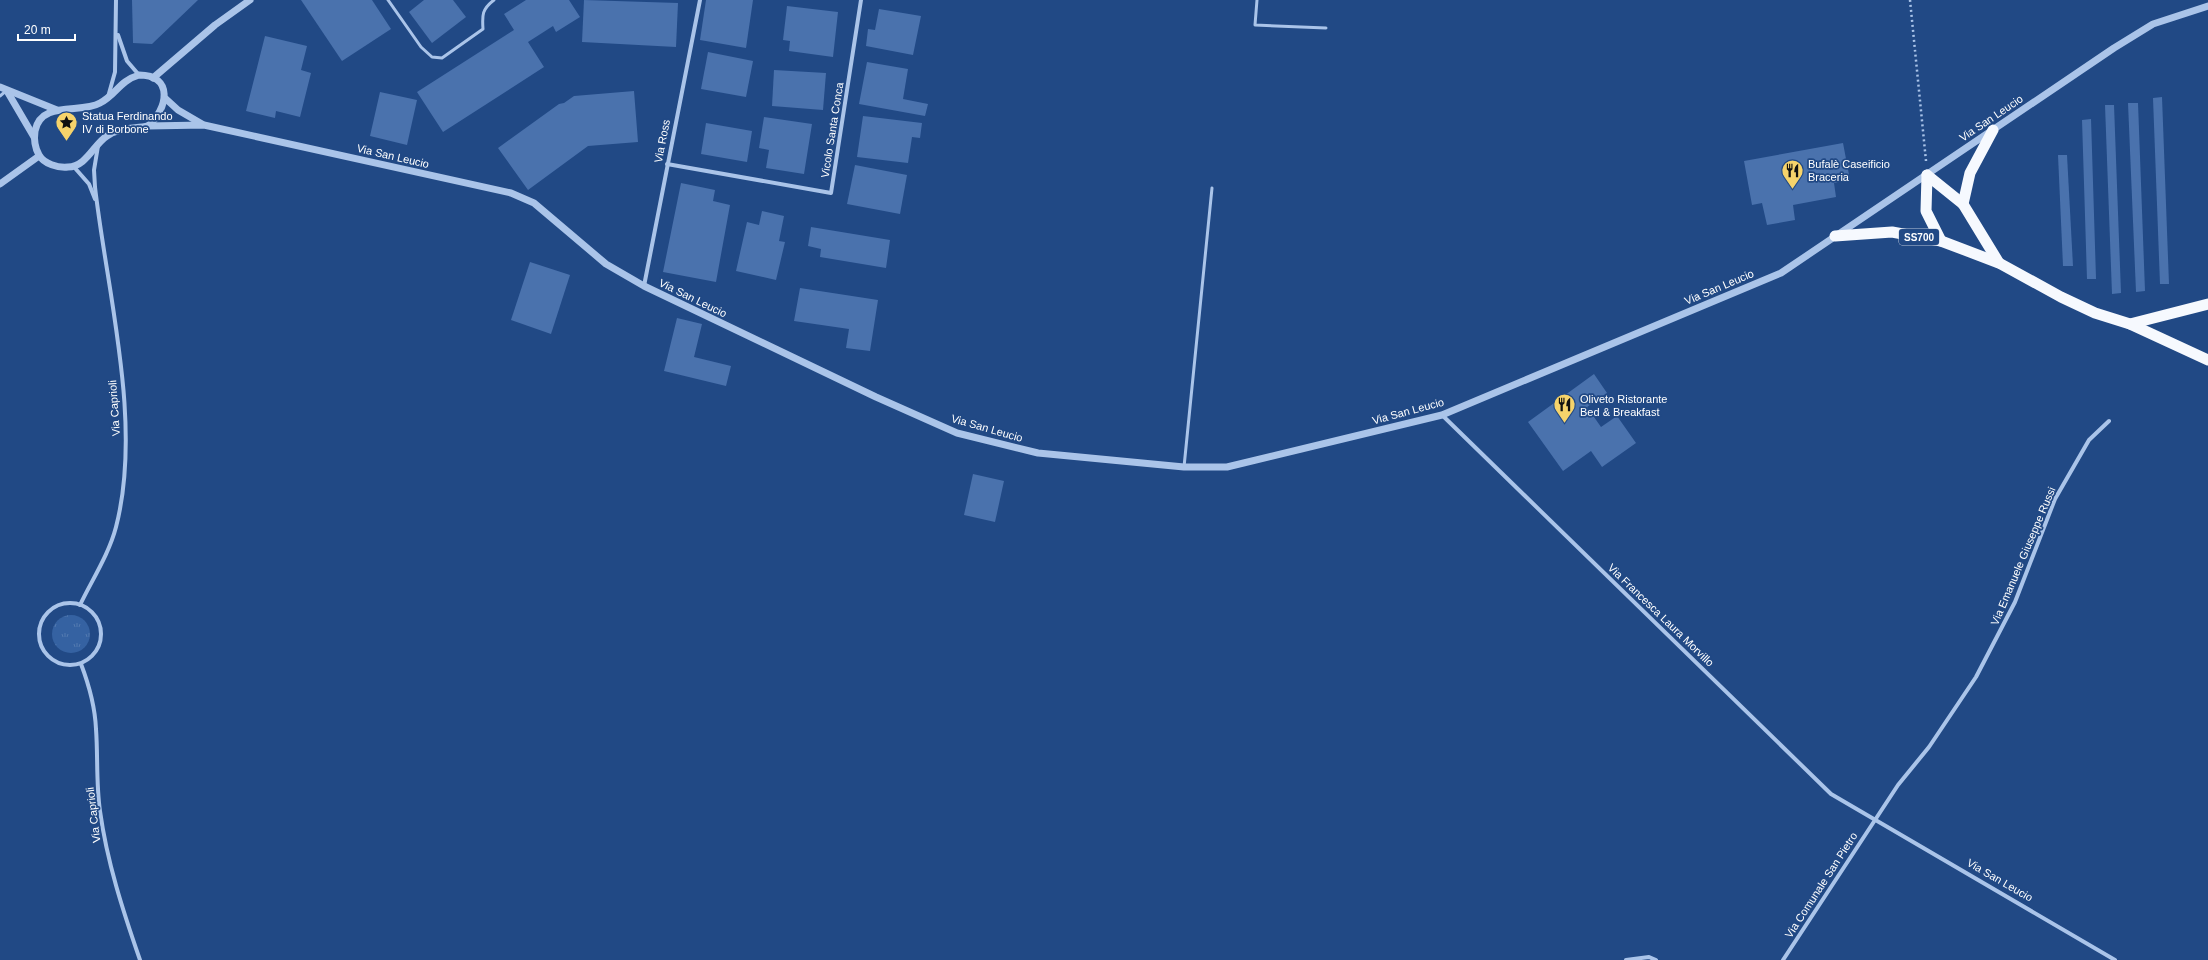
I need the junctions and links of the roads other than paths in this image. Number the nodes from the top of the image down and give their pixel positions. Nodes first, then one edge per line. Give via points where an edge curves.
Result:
1 (116, 0) edge
2 (250, 0) edge
3 (388, 0) edge
4 (494, 0) edge
5 (700, 0) edge
6 (861, 0) edge
7 (1257, 0) edge
8 (2208, 6) edge
9 (116, 23) junction
10 (1326, 28) dead end
11 (139, 75) junction
12 (153, 78) junction
13 (0, 86) edge
14 (7, 90) junction
15 (0, 96) edge
16 (107, 98) junction
17 (166, 99) junction
18 (57, 110) junction
19 (204, 125) junction
20 (148, 126) junction
21 (1993, 130) junction
22 (34, 137) junction
23 (100, 142) junction
24 (39, 156) junction
25 (667, 164) junction
26 (74, 167) junction
27 (1927, 175) junction
28 (0, 184) edge
29 (1212, 188) dead end
30 (97, 203) junction
31 (1962, 204) junction
32 (1834, 236) junction
33 (1941, 241) junction
34 (1999, 263) junction
35 (644, 286) junction
36 (2208, 304) edge
37 (2130, 324) junction
38 (2208, 360) edge
39 (1442, 415) junction
40 (2109, 421) dead end
41 (1184, 467) junction
42 (80, 604) junction
43 (82, 664) junction
44 (1874, 819) junction
45 (140, 960) edge
46 (1626, 960) edge
47 (1656, 960) edge
48 (1783, 960) edge
49 (2115, 960) edge

1 - 9 street
2 - 12 street via 215,25
3 - 4 lane via 420,48 432,57 442,58 483,29 482,16 485,7
5 - 25 street, Via Ross
6 - 25 street, Vicolo Santa Conca via 831,193
7 - 10 lane via 1255,26
8 - 21 street, Via San Leucio via 2153,24
9 - 11 street via 122,50
9 - 16 street via 115,72
11 - 12 street
11 - 16 street via 127,79
12 - 17 street via 164,90
13 - 14 street
14 - 15 lane
14 - 18 street
14 - 22 street
16 - 18 street via 87,108
17 - 19 street, Via San Leucio via 178,110
17 - 20 street via 162,110
18 - 22 street via 41,119 36,126
19 - 20 street, Via San Leucio
19 - 35 street, Via San Leucio via 511,193 534,203 606,264
20 - 23 street, Via San Leucio via 124,128
21 - 27 street, Via San Leucio
21 - 31 highway via 1970,174
22 - 24 street
23 - 26 street, Via San Leucio
23 - 30 street, Via Caprioli via 94,170
24 - 26 street via 59,167
24 - 28 street
25 - 35 street, Via Ross
26 - 30 street, Via Caprioli via 89,184
27 - 31 highway, SS700
27 - 32 street, Via San Leucio
27 - 33 highway, SS700 via 1926,211
29 - 41 lane
30 - 42 street, Via Caprioli via 122,380 126,432 124,485 116,529
31 - 34 highway, SS700
32 - 33 highway, SS700 via 1892,232
32 - 39 street, Via San Leucio via 1781,273
33 - 34 highway, SS700
34 - 37 highway, SS700 via 2095,313
35 - 41 street, Via San Leucio via 957,433 1038,453
36 - 37 highway
37 - 38 highway, SS700
39 - 41 street, Via San Leucio via 1227,467
39 - 44 street, Via Francesca Laura Morvillo via 1831,794
40 - 44 street, Via Emanuele Giuseppe Russi via 2089,440 2055,499 2015,602 1976,677 1929,747
42 - 43 street via 96,616 102,634 96,652
42 - 43 street via 71,603 54,608 42,621 40,638 42,647 54,661 72,666
43 - 45 street, Via Caprioli via 94,708 100,809 106,847 120,901
44 - 48 street, Via Comunale San Pietro
44 - 49 street, Via San Leucio
46 - 47 street via 1649,957

